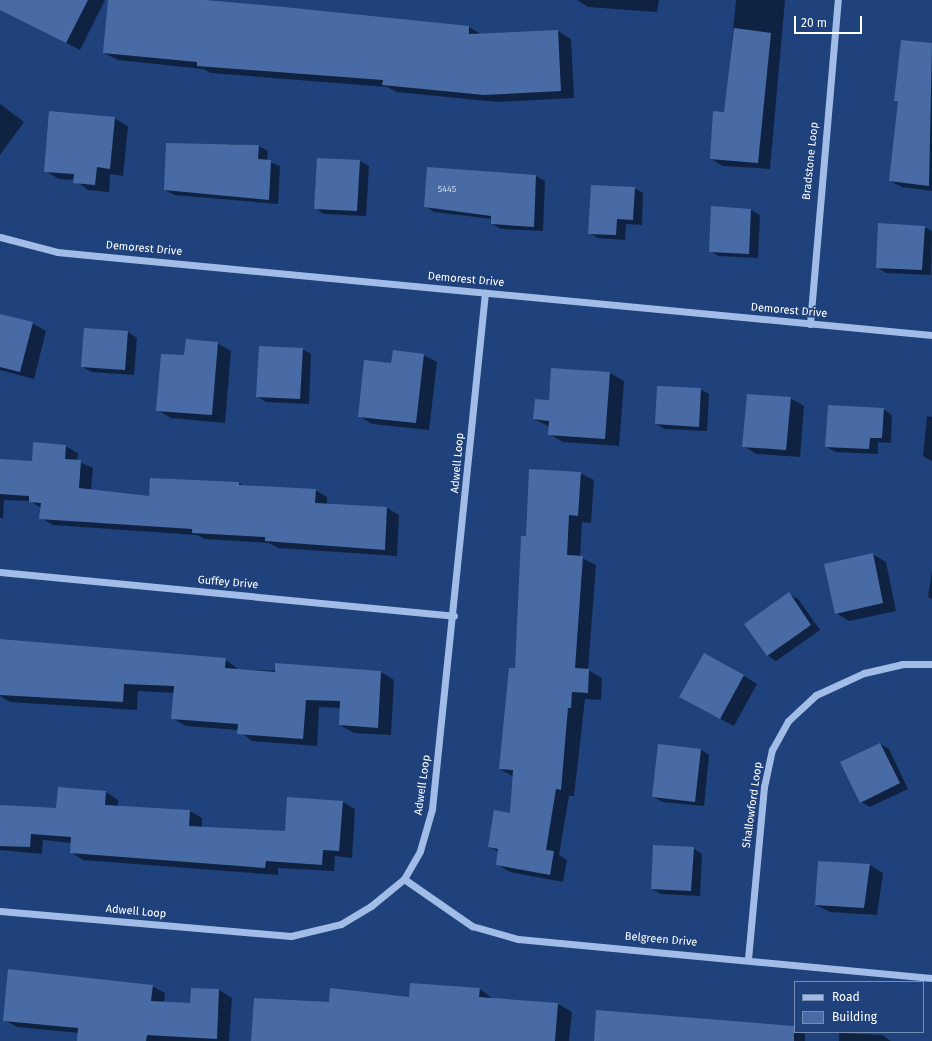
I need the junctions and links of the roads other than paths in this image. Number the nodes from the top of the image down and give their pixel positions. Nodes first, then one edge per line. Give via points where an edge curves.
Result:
1 (838, 0) edge
2 (0, 238) edge
3 (485, 293) junction
4 (810, 324) junction
5 (932, 335) edge
6 (0, 572) edge
7 (454, 616) junction
8 (932, 664) edge
9 (404, 879) junction
10 (0, 911) edge
11 (748, 959) junction
12 (932, 978) edge

1 - 4 street, Bradstone Loop
2 - 3 street, Demorest Drive via 57,252
3 - 4 street, Demorest Drive
3 - 7 street, Adwell Loop
4 - 5 street, Demorest Drive
6 - 7 street, Guffey Drive
7 - 9 street, Adwell Loop via 432,809 420,851
8 - 11 street, Shallowford Loop via 902,664 864,673 816,695 788,721 772,750 764,787
9 - 10 street, Adwell Loop via 371,906 341,924 291,936
9 - 11 street, Belgreen Drive via 472,926 518,939
11 - 12 street, Belgreen Drive

